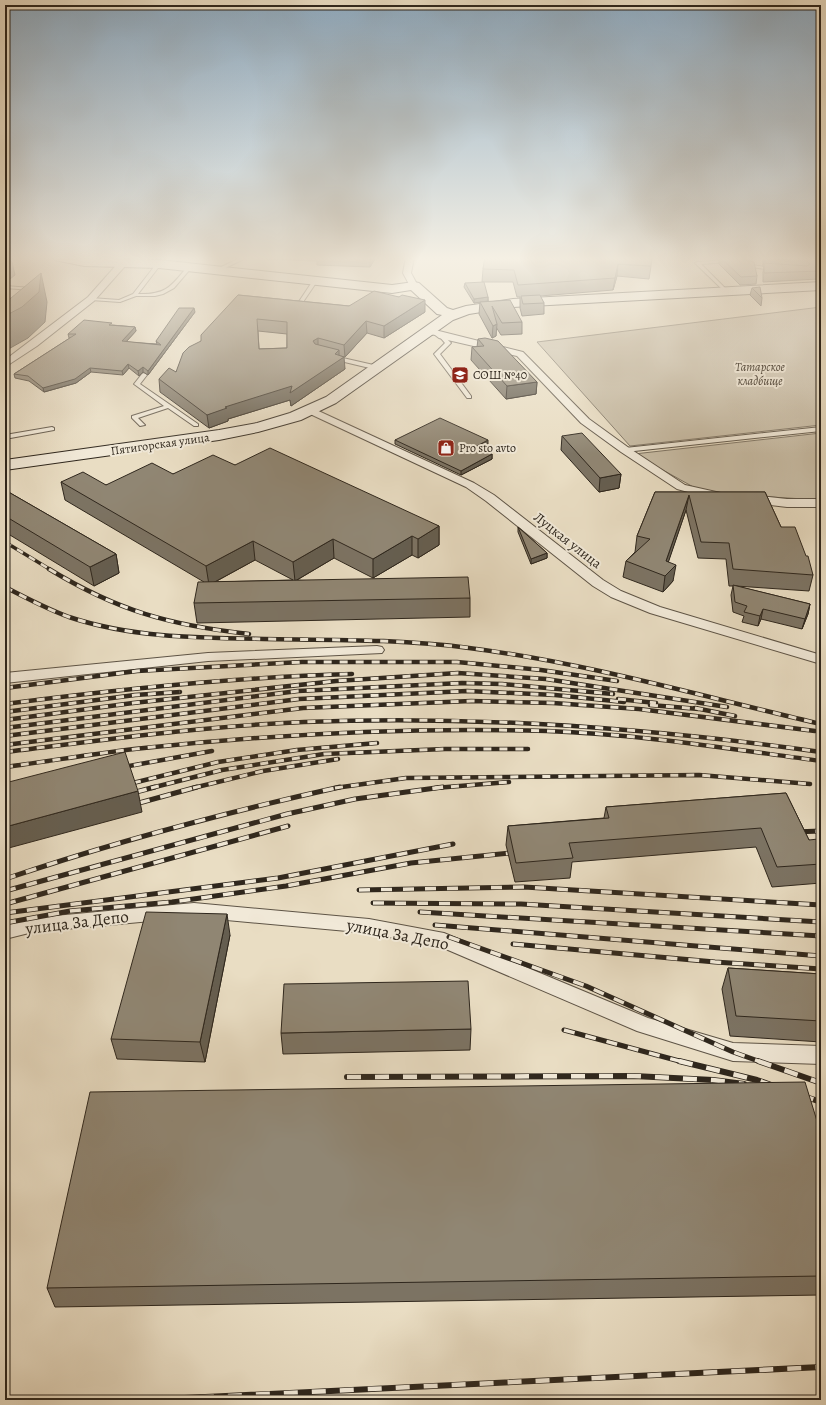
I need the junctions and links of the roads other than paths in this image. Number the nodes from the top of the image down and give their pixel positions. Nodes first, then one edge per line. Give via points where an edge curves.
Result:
1 (62, 323) edge
2 (441, 323) edge
3 (427, 331) junction
4 (442, 336) junction
5 (325, 356) edge
6 (5, 364) edge
7 (378, 368) junction
8 (144, 375) dead end
9 (469, 396) dead end
10 (169, 406) junction
11 (312, 411) junction
12 (142, 425) dead end
13 (196, 425) dead end
14 (52, 429) dead end
15 (821, 429) edge
16 (5, 437) edge
17 (625, 450) junction
18 (5, 465) edge
19 (821, 503) edge
20 (377, 650) dead end
21 (821, 660) edge
22 (5, 678) edge
23 (5, 932) edge
24 (821, 1055) edge

1 - 6 street
2 - 3 main road, Пятигорская улица
3 - 4 street
3 - 7 main road, Пятигорская улица
4 - 9 lane via 448,344 437,354
4 - 17 street via 520,354 585,421
5 - 7 lane
7 - 11 main road, Пятигорская улица
8 - 10 lane via 137,384
10 - 12 lane via 134,417
10 - 13 lane
11 - 18 main road, Пятигорская улица via 266,426 219,435
11 - 21 street, Луцкая улица via 470,485 616,594 655,610
14 - 16 lane
15 - 17 lane
17 - 19 street via 681,487 714,496 787,503
20 - 22 street via 208,657
23 - 24 street, улица За Депо via 33,925 194,910 369,926 444,940 644,1025 734,1052

